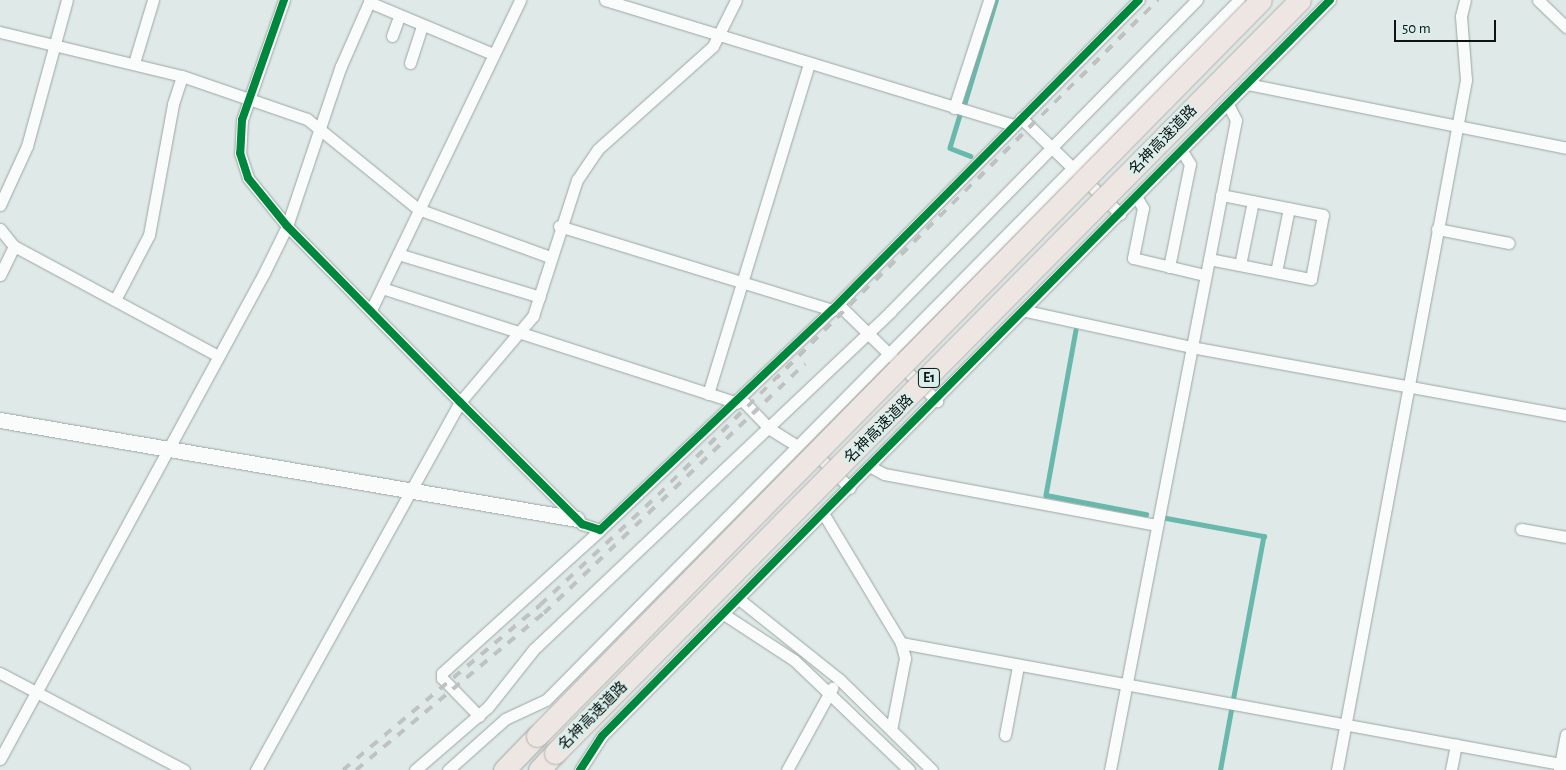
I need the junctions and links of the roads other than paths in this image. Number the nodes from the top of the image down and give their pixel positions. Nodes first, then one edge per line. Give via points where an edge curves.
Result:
1 (67, 0) edge
2 (153, 0) edge
3 (284, 0) edge
4 (520, 0) edge
5 (605, 0) edge
6 (736, 0) edge
7 (989, 0) edge
8 (1139, 0) edge
9 (1198, 0) edge
10 (1261, 0) edge
11 (1300, 0) edge
12 (1330, 0) edge
13 (1464, 0) edge
14 (1538, 0) edge
15 (369, 1) edge
16 (1234, 1) edge
17 (398, 17) junction
18 (422, 27) junction
19 (1566, 27) edge
20 (0, 32) edge
21 (392, 36) dead end
22 (721, 36) junction
23 (54, 44) junction
24 (493, 54) junction
25 (134, 63) junction
26 (410, 63) dead end
27 (809, 64) junction
28 (182, 76) junction
29 (1247, 84) junction
30 (251, 96) junction
31 (1228, 104) junction
32 (954, 108) junction
33 (1017, 121) junction
34 (319, 126) junction
35 (1457, 126) junction
36 (1052, 148) junction
37 (1566, 148) edge
38 (1182, 151) junction
39 (1073, 168) junction
40 (1221, 195) junction
41 (1137, 198) junction
42 (1253, 201) junction
43 (0, 205) edge
44 (1289, 208) junction
45 (418, 209) junction
46 (1120, 214) junction
47 (287, 226) junction
48 (559, 226) junction
49 (1437, 228) junction
50 (0, 229) edge
51 (1509, 243) dead end
52 (14, 246) junction
53 (398, 254) junction
54 (550, 257) junction
55 (1209, 259) junction
56 (1240, 265) junction
57 (1169, 267) junction
58 (1276, 272) junction
59 (1205, 275) junction
60 (0, 276) edge
61 (742, 282) junction
62 (382, 288) junction
63 (540, 296) junction
64 (115, 300) junction
65 (835, 307) junction
66 (371, 310) junction
67 (1026, 311) junction
68 (869, 333) junction
69 (518, 336) junction
70 (1191, 347) junction
71 (887, 352) junction
72 (218, 356) junction
73 (1407, 383) junction
74 (708, 394) junction
75 (739, 401) junction
76 (937, 401) junction
77 (460, 402) junction
78 (1566, 415) edge
79 (0, 420) edge
80 (770, 429) junction
81 (799, 442) junction
82 (170, 449) junction
83 (871, 468) junction
84 (850, 488) junction
85 (409, 492) junction
86 (823, 513) junction
87 (577, 519) junction
88 (1157, 525) junction
89 (1521, 529) dead end
90 (600, 530) junction
91 (1566, 537) edge
92 (740, 600) junction
93 (724, 615) junction
94 (901, 643) junction
95 (1018, 666) junction
96 (0, 673) edge
97 (839, 679) junction
98 (1126, 687) junction
99 (35, 692) junction
100 (829, 693) junction
101 (479, 716) junction
102 (1346, 723) junction
103 (891, 730) junction
104 (1005, 735) dead end
105 (1566, 735) edge
106 (1456, 744) junction
107 (0, 759) edge
108 (1562, 766) edge
109 (184, 770) edge
110 (256, 770) edge
111 (415, 770) edge
112 (448, 770) edge
113 (504, 770) edge
114 (539, 770) edge
115 (580, 770) edge
116 (787, 770) edge
117 (909, 770) edge
118 (932, 770) edge
119 (1110, 770) edge
120 (1337, 770) edge
121 (1451, 770) edge

1 - 23 street
2 - 25 street
3 - 30 street
4 - 24 street
5 - 22 street
6 - 22 street
7 - 32 street
8 - 33 street
9 - 36 street
10 - 113 highway, 名神高速道路 / E1, bridge
11 - 114 highway, 名神高速道路 / E1, bridge
12 - 29 street
13 - 35 street via 1461,16 1466,80
14 - 19 street
15 - 17 street
15 - 34 street
16 - 39 street
17 - 18 street
17 - 21 street
18 - 24 street
18 - 26 street
20 - 23 street
22 - 27 street
22 - 48 street via 598,149 577,180
23 - 25 street
23 - 43 street via 28,146
24 - 45 street
25 - 28 street
27 - 32 street
27 - 61 street
28 - 30 street
28 - 64 street via 173,104 149,235
29 - 31 street
29 - 35 street
30 - 34 street
30 - 47 street via 242,120 240,153 248,178
31 - 38 street
31 - 40 street via 1236,120
32 - 33 street
33 - 36 street
33 - 65 street
34 - 45 street
34 - 47 street
35 - 37 street
35 - 49 street
36 - 39 street
36 - 68 street
38 - 41 street
38 - 57 street via 1190,164
39 - 46 street
39 - 71 street
40 - 42 street
40 - 55 street
41 - 46 street
41 - 57 street via 1143,208 1133,258
42 - 44 street
42 - 56 street
44 - 58 street
44 - 58 street via 1323,215 1311,279
45 - 53 street
45 - 54 street
46 - 67 street
47 - 66 street
47 - 72 street
48 - 54 street
48 - 61 street
49 - 51 street
49 - 73 street
50 - 52 street
52 - 60 street
52 - 64 street
53 - 62 street
53 - 63 street
54 - 63 street
55 - 56 street
55 - 59 street
56 - 58 street
57 - 59 street
59 - 70 street
61 - 65 street
61 - 74 street
62 - 66 street
62 - 69 street
63 - 69 street
64 - 72 street
65 - 68 street
65 - 75 street
66 - 77 street
67 - 70 street
67 - 76 street
68 - 71 street
68 - 80 street
69 - 74 street
69 - 77 street
70 - 73 street
70 - 88 street
71 - 76 street
71 - 81 street
72 - 82 street
73 - 78 street
73 - 102 street
74 - 75 street
75 - 80 street
75 - 90 street
76 - 83 street
77 - 85 street
77 - 87 street
79 - 82 street
80 - 81 street
80 - 101 street via 534,649
81 - 84 street
81 - 112 street via 546,700 505,719
82 - 85 street
82 - 99 street
83 - 84 street
83 - 88 street via 884,474
84 - 86 street
85 - 87 street
85 - 110 street
86 - 92 street
86 - 94 street
87 - 90 street
88 - 98 street
89 - 91 street
90 - 101 street via 442,673 442,678
92 - 93 street
92 - 97 street
93 - 100 street via 794,660
93 - 115 street via 602,736
94 - 95 street
94 - 103 street via 905,658
95 - 98 street
95 - 104 street
96 - 99 street
97 - 100 street
97 - 103 street
98 - 102 street
98 - 119 street
99 - 107 street
99 - 109 street
100 - 116 street
100 - 117 street
101 - 111 street
102 - 106 street
102 - 120 street
103 - 118 street
105 - 108 street
106 - 108 street
106 - 121 street

